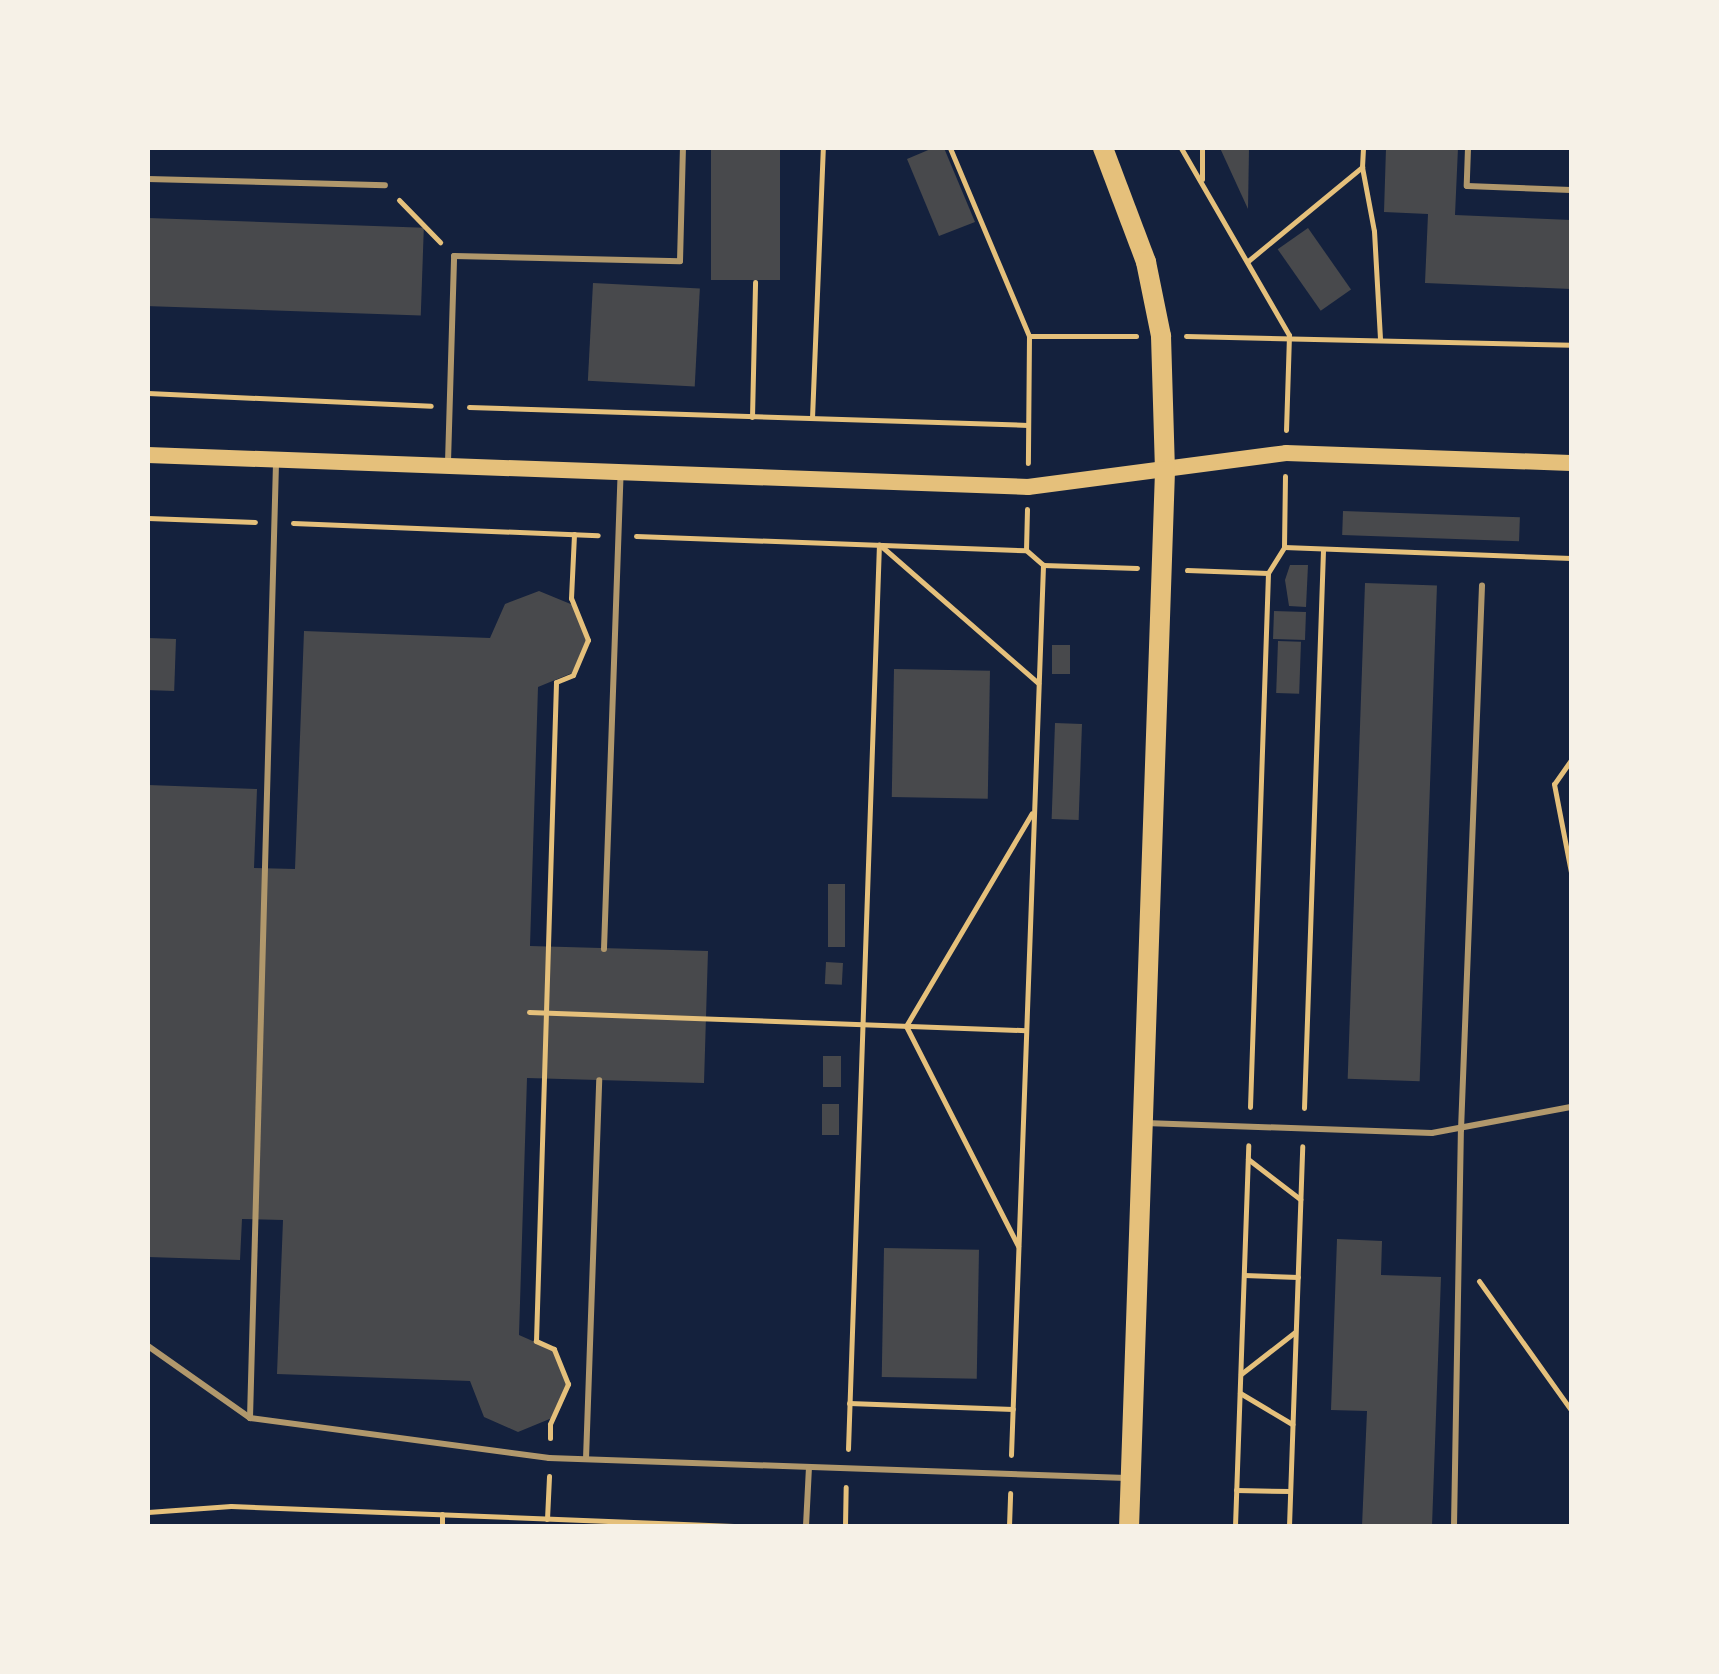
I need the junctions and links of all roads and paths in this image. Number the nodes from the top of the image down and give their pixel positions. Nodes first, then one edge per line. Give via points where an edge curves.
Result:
1 (683, 148) edge
2 (823, 148) edge
3 (950, 148) edge
4 (1103, 148) edge
5 (1181, 148) edge
6 (1202, 148) edge
7 (1363, 148) edge
8 (1468, 148) edge
9 (1362, 167) junction
10 (148, 179) edge
11 (1202, 180) junction
12 (385, 185) joint
13 (1571, 190) edge
14 (454, 256) junction
15 (1248, 261) junction
16 (755, 282) dead end
17 (1289, 335) junction
18 (1029, 336) junction
19 (1161, 336) junction
20 (1380, 339) junction
21 (1571, 345) edge
22 (148, 393) edge
23 (447, 406) junction
24 (752, 417) junction
25 (812, 418) junction
26 (1028, 425) junction
27 (1286, 453) junction
28 (148, 455) edge
29 (276, 460) junction
30 (1571, 463) edge
31 (449, 466) junction
32 (1165, 471) junction
33 (621, 472) junction
34 (1028, 487) junction
35 (574, 534) dead end
36 (1284, 547) junction
37 (1323, 549) junction
38 (1026, 550) dead end
39 (1571, 558) edge
40 (1162, 569) junction
41 (1268, 573) junction
42 (1482, 585) dead end
43 (1038, 684) junction
44 (1571, 760) edge
45 (1034, 809) junction
46 (1571, 872) edge
47 (604, 949) dead end
48 (529, 1012) dead end
49 (546, 1012) junction
50 (862, 1024) junction
51 (906, 1026) junction
52 (1026, 1030) junction
53 (599, 1080) dead end
54 (1571, 1107) edge
55 (1143, 1123) junction
56 (1249, 1127) junction
57 (1303, 1128) junction
58 (1461, 1130) junction
59 (1248, 1159) junction
60 (1300, 1199) junction
61 (1019, 1248) junction
62 (1462, 1255) junction
63 (1244, 1275) junction
64 (1298, 1277) junction
65 (1295, 1332) junction
66 (148, 1346) edge
67 (1241, 1374) junction
68 (1240, 1393) junction
69 (849, 1403) junction
70 (1013, 1409) junction
71 (1571, 1410) edge
72 (250, 1418) junction
73 (1292, 1424) junction
74 (549, 1458) junction
75 (586, 1459) junction
76 (809, 1467) junction
77 (847, 1468) junction
78 (1011, 1474) junction
79 (1131, 1478) junction
80 (1236, 1490) junction
81 (1290, 1491) junction
82 (148, 1512) edge
83 (442, 1514) junction
84 (547, 1519) junction
85 (442, 1526) edge
86 (734, 1526) edge
87 (806, 1526) edge
88 (845, 1526) edge
89 (1009, 1526) edge
90 (1129, 1526) edge
91 (1235, 1526) edge
92 (1289, 1526) edge
93 (1454, 1526) edge

1 - 14 lane via 680,261
2 - 25 path
3 - 18 path
4 - 19 main road via 1146,262
5 - 11 path
6 - 11 path
7 - 9 path
8 - 13 lane via 1467,186
9 - 15 path
9 - 20 path via 1374,231
10 - 12 lane
11 - 15 path
12 - 14 path
14 - 23 lane
15 - 17 path
16 - 24 path
17 - 19 path
17 - 20 path
17 - 27 path
18 - 19 path
18 - 26 path
19 - 32 main road
20 - 21 path
22 - 23 path
23 - 24 path
23 - 31 lane
24 - 25 path
25 - 26 path
26 - 34 path
27 - 30 main road
27 - 32 main road
27 - 36 path
28 - 29 main road
29 - 31 main road
29 - 72 lane
31 - 33 main road
32 - 34 main road
32 - 40 main road
33 - 34 main road
33 - 47 lane
34 - 38 path
35 - 49 path via 571,598 588,640 573,675 556,682
36 - 37 path
36 - 41 path
37 - 39 path
37 - 57 path
40 - 41 path
40 - 43 path via 1043,565
40 - 55 main road
41 - 56 path
42 - 58 lane
43 - 45 path
43 - 50 path via 879,545
44 - 46 path via 1554,784
45 - 51 path
45 - 52 path
48 - 49 path
49 - 50 path
49 - 74 path via 536,1341 554,1349 568,1384 550,1424
50 - 51 path
50 - 69 path
51 - 52 path
51 - 61 path
52 - 61 path
53 - 75 lane
54 - 58 lane
55 - 56 lane
55 - 79 main road
56 - 57 lane
56 - 59 path
57 - 58 lane
57 - 60 path
58 - 62 lane
59 - 60 path
59 - 63 path
60 - 64 path
61 - 70 path
62 - 71 path
62 - 93 lane
63 - 64 path
63 - 67 path
64 - 65 path
65 - 67 path
65 - 73 path
66 - 72 lane
67 - 68 path
68 - 73 path
68 - 80 path
69 - 70 path
69 - 77 path
70 - 78 path
72 - 74 lane
73 - 81 path
74 - 75 lane
74 - 84 path
75 - 76 lane
76 - 77 lane
76 - 87 lane
77 - 78 lane
77 - 88 path
78 - 79 lane
78 - 89 path
79 - 90 main road
80 - 81 path
80 - 91 path
81 - 92 path
82 - 83 path via 231,1506
83 - 84 path
83 - 85 path
84 - 86 path

